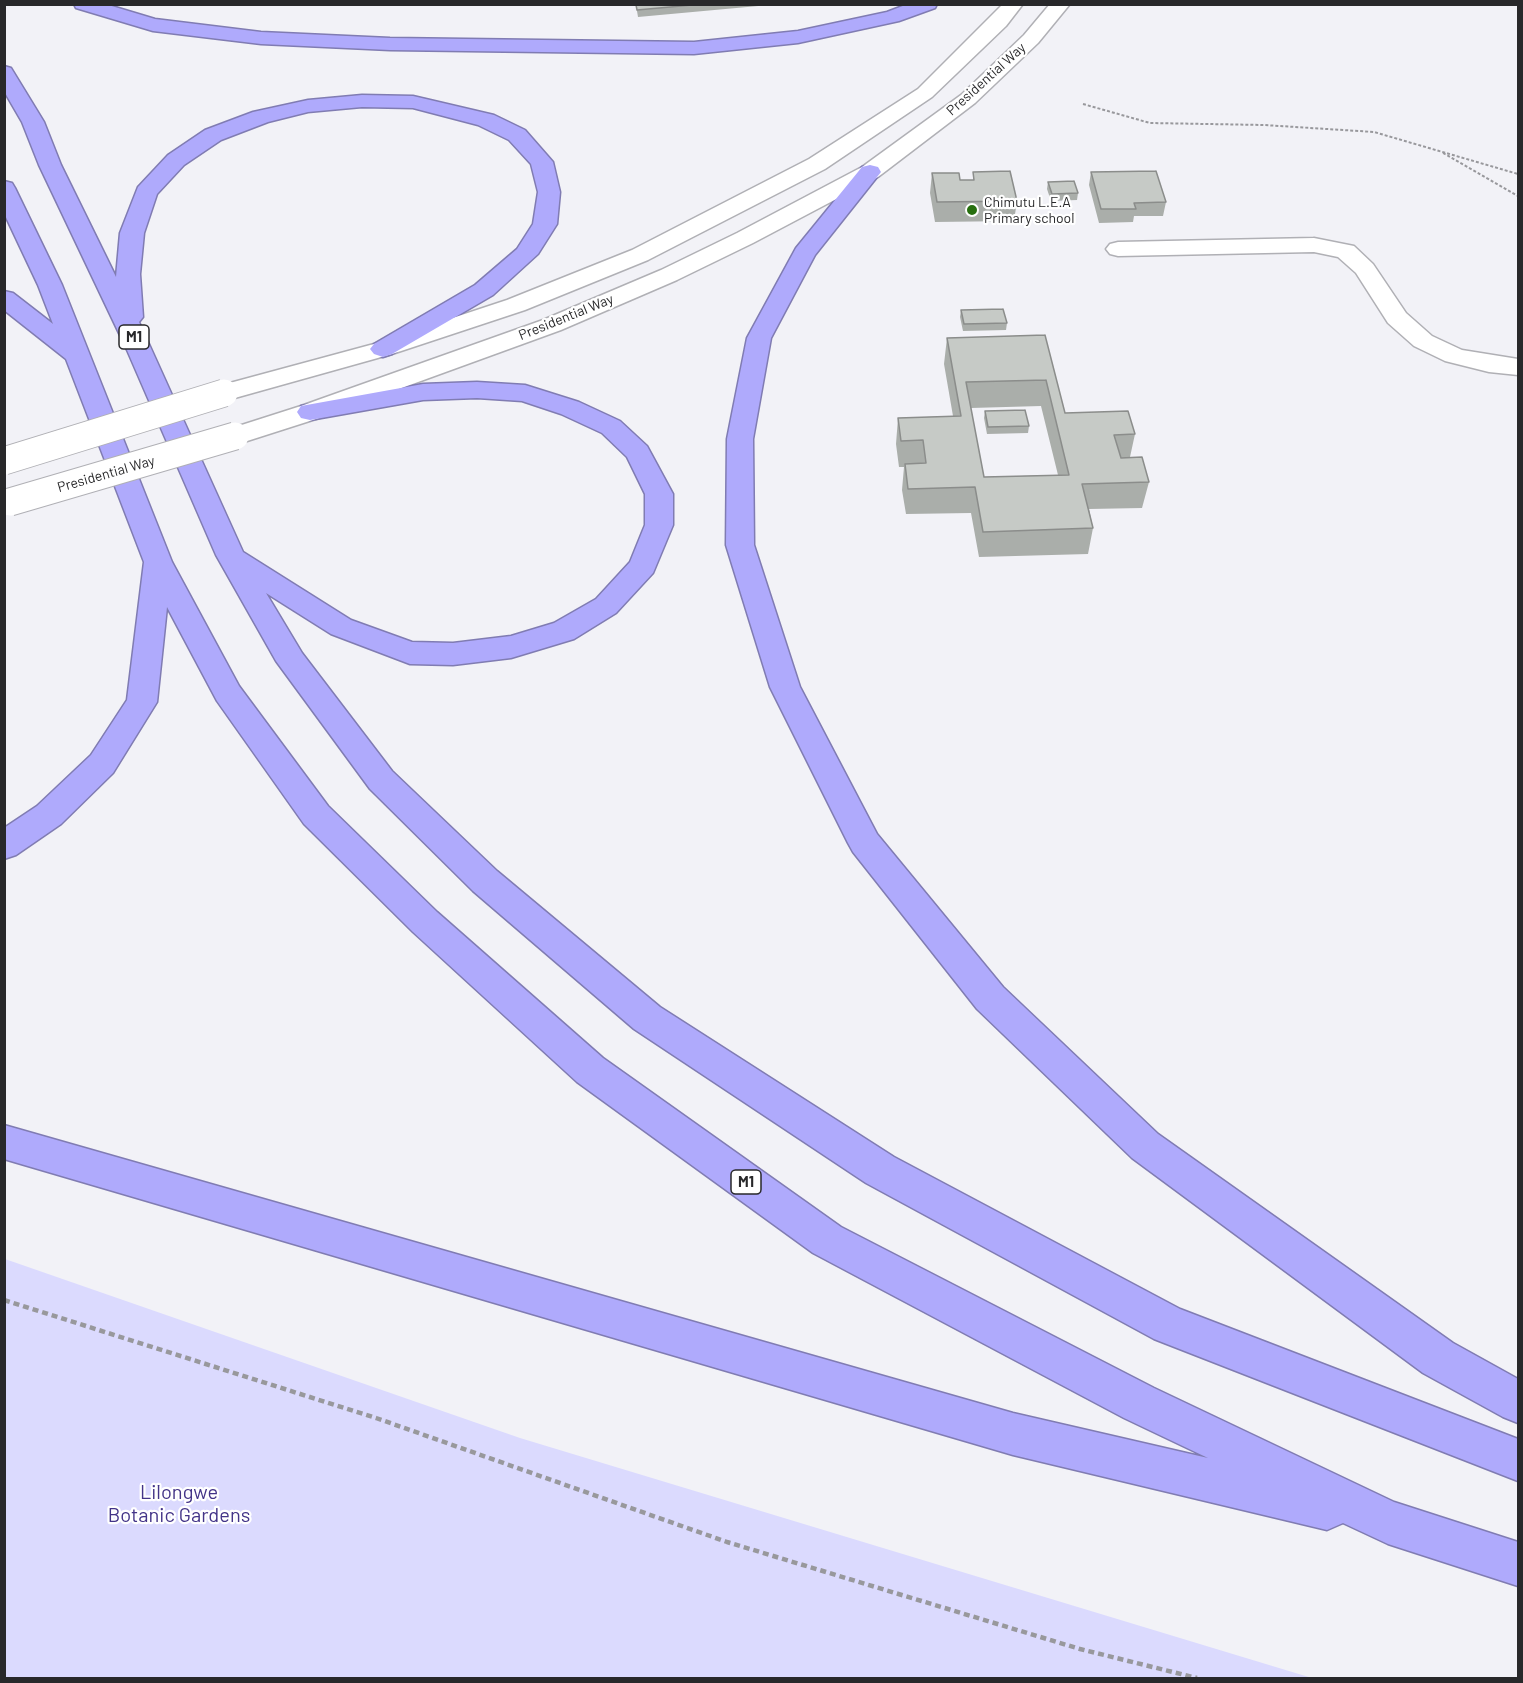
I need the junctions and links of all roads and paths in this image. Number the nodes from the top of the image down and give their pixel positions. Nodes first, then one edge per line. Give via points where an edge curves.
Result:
1 (83, 4) edge
2 (928, 4) edge
3 (1014, 4) edge
4 (1061, 4) edge
5 (4, 72) edge
6 (1083, 104) dead end
7 (1435, 148) junction
8 (870, 172) junction
9 (1518, 174) edge
10 (4, 188) edge
11 (1518, 196) edge
12 (1118, 249) dead end
13 (4, 298) edge
14 (133, 334) junction
15 (383, 349) junction
16 (76, 355) junction
17 (1518, 367) edge
18 (310, 412) junction
19 (4, 461) edge
20 (7, 503) edge
21 (230, 555) junction
22 (158, 562) junction
23 (4, 846) edge
24 (4, 1142) edge
25 (4, 1300) edge
26 (1518, 1402) edge
27 (1518, 1460) edge
28 (1388, 1522) junction
29 (1518, 1564) edge
30 (1197, 1678) edge

1 - 2 highway via 153,25 261,38 390,44 694,48 798,37 892,17
3 - 15 main road, Presidential Way via 925,93 817,164 640,255 516,305
4 - 8 main road, Presidential Way via 1031,39 968,99
5 - 14 highway, M1 via 33,122 54,174
6 - 7 path via 1150,123 1374,132
7 - 9 path
7 - 11 path
8 - 18 main road, Presidential Way via 669,275 552,325
8 - 26 highway via 804,253 759,338 740,439 740,545 785,687 865,843 990,998 1145,1146 1438,1358
10 - 16 highway, M1 via 50,285
12 - 17 main road via 1314,245 1346,251 1365,269 1397,318 1423,341 1454,356
13 - 16 highway
14 - 15 highway via 128,274 132,233 146,192 176,160 213,135 261,117 308,106 362,101 413,102 452,110 517,135 542,162 549,192 545,224 526,254 484,290
14 - 21 highway, M1
15 - 19 main road, Presidential Way, bridge
16 - 22 highway, M1
18 - 20 main road, Presidential Way, bridge
18 - 21 highway via 423,392 477,390 525,393 570,408 611,427 638,452 659,494 659,525 643,566 606,606 564,631 511,647 453,654 410,653 341,627
21 - 27 highway, M1 via 291,661 381,780 485,881 647,1018 880,1170 1168,1325
22 - 23 highway via 142,702 102,764 49,815
22 - 28 highway, M1 via 228,693 316,814 425,922 590,1070 827,1240 1139,1403
24 - 28 highway via 1013,1434
25 - 30 path via 376,1418 727,1542 1080,1649
28 - 29 highway, M1

